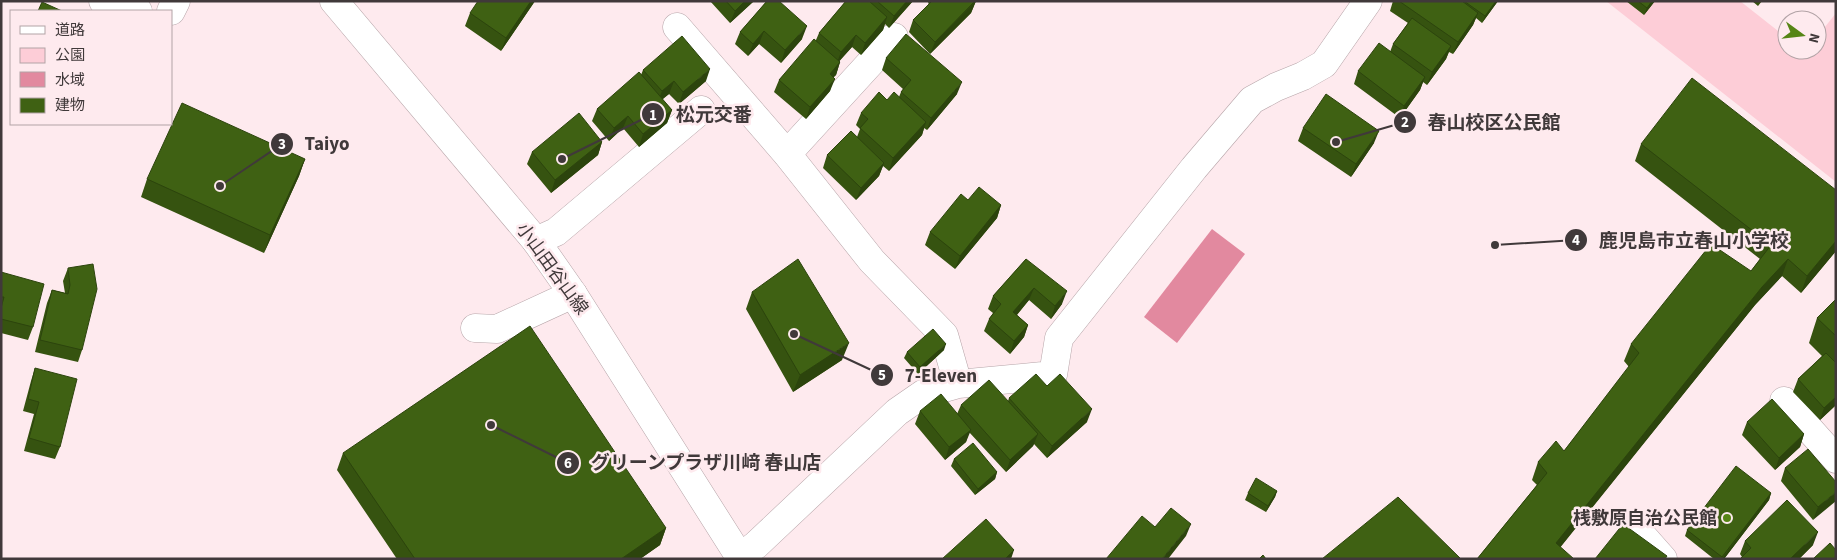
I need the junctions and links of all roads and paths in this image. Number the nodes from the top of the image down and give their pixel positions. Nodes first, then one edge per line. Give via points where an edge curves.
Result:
1 (102, 1) edge
2 (334, 1) edge
3 (1368, 1) edge
4 (134, 10) edge
5 (676, 28) dead end
6 (894, 37) dead end
7 (701, 110) dead end
8 (787, 154) junction
9 (536, 242) junction
10 (573, 294) junction
11 (475, 328) dead end
12 (958, 384) junction
13 (1784, 402) dead end
14 (1836, 459) edge
15 (1640, 533) dead end
16 (740, 558) edge
17 (1663, 559) edge

1 - 4 street
2 - 9 street, 小山田谷山線
3 - 12 street via 1324,64 1252,100 1194,168 1059,338 1053,375
5 - 8 street
6 - 8 street
7 - 9 street via 556,232
8 - 12 street via 872,261 944,335
9 - 10 street, 小山田谷山線
10 - 11 street via 497,329
10 - 16 street, 小山田谷山線
12 - 16 street via 922,394 897,412
13 - 14 street
15 - 17 street

